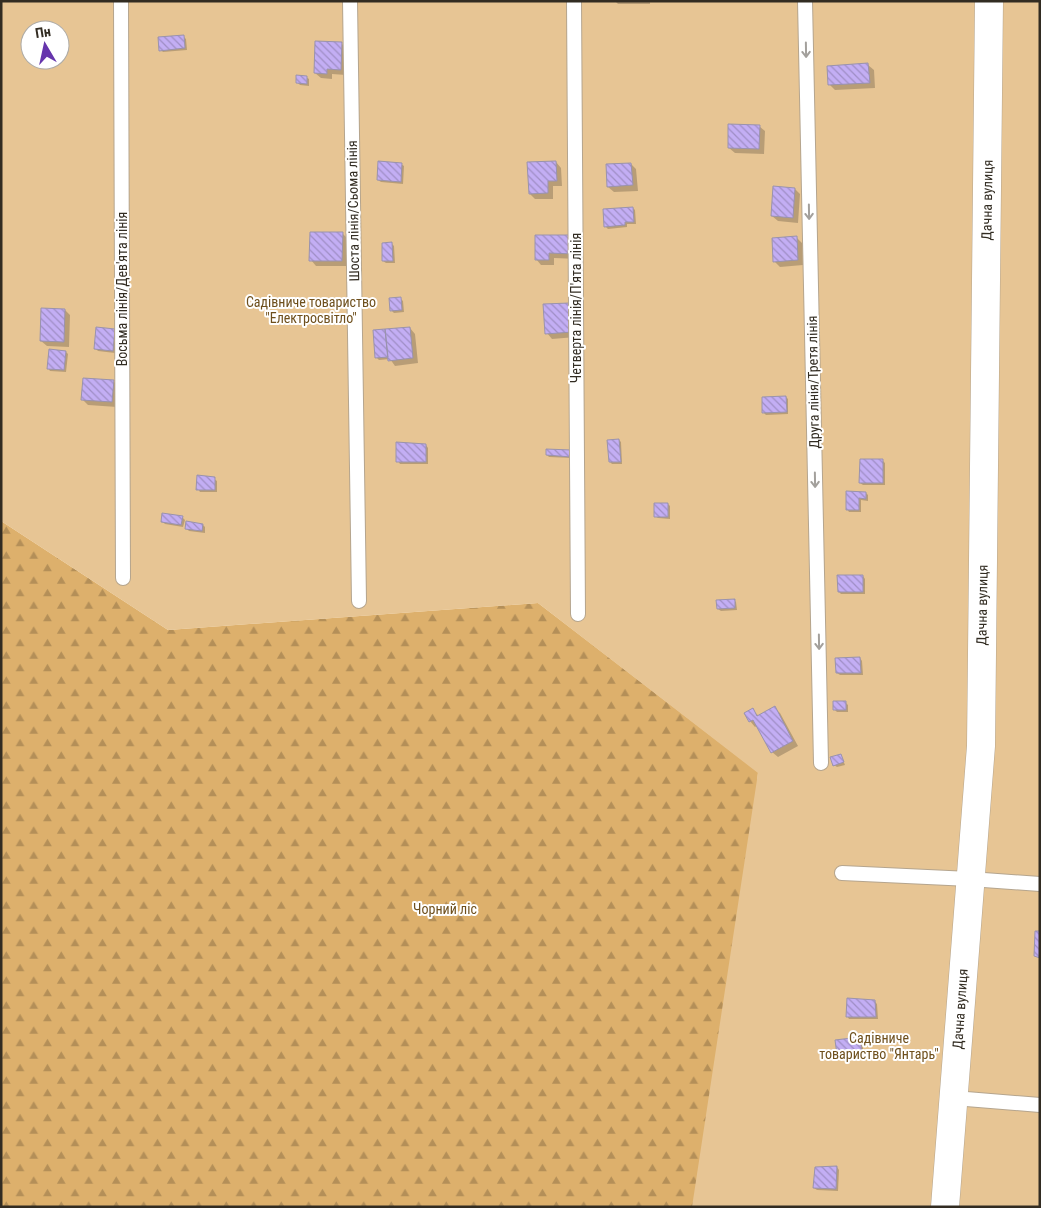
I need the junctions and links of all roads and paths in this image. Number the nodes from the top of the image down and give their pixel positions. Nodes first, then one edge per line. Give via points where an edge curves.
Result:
1 (121, 1) edge
2 (350, 1) edge
3 (574, 1) edge
4 (804, 1) edge
5 (989, 1) edge
6 (123, 578) dead end
7 (359, 601) dead end
8 (578, 614) dead end
9 (821, 763) dead end
10 (842, 873) dead end
11 (970, 879) junction
12 (1040, 884) edge
13 (954, 1098) junction
14 (1040, 1105) edge
15 (945, 1207) edge

1 - 6 lane, Восьма лінія/Дев'ята лінія
2 - 7 lane, Шоста лінія/Сьома лінія
3 - 8 lane, Четверта лінія/П'ята лінія
4 -> 9 lane, Друга лінія/Третя лінія
5 - 11 street, Дачна вулиця via 981,746
10 - 11 lane
11 - 12 lane
11 - 13 street, Дачна вулиця
13 - 14 lane
13 - 15 street, Дачна вулиця

